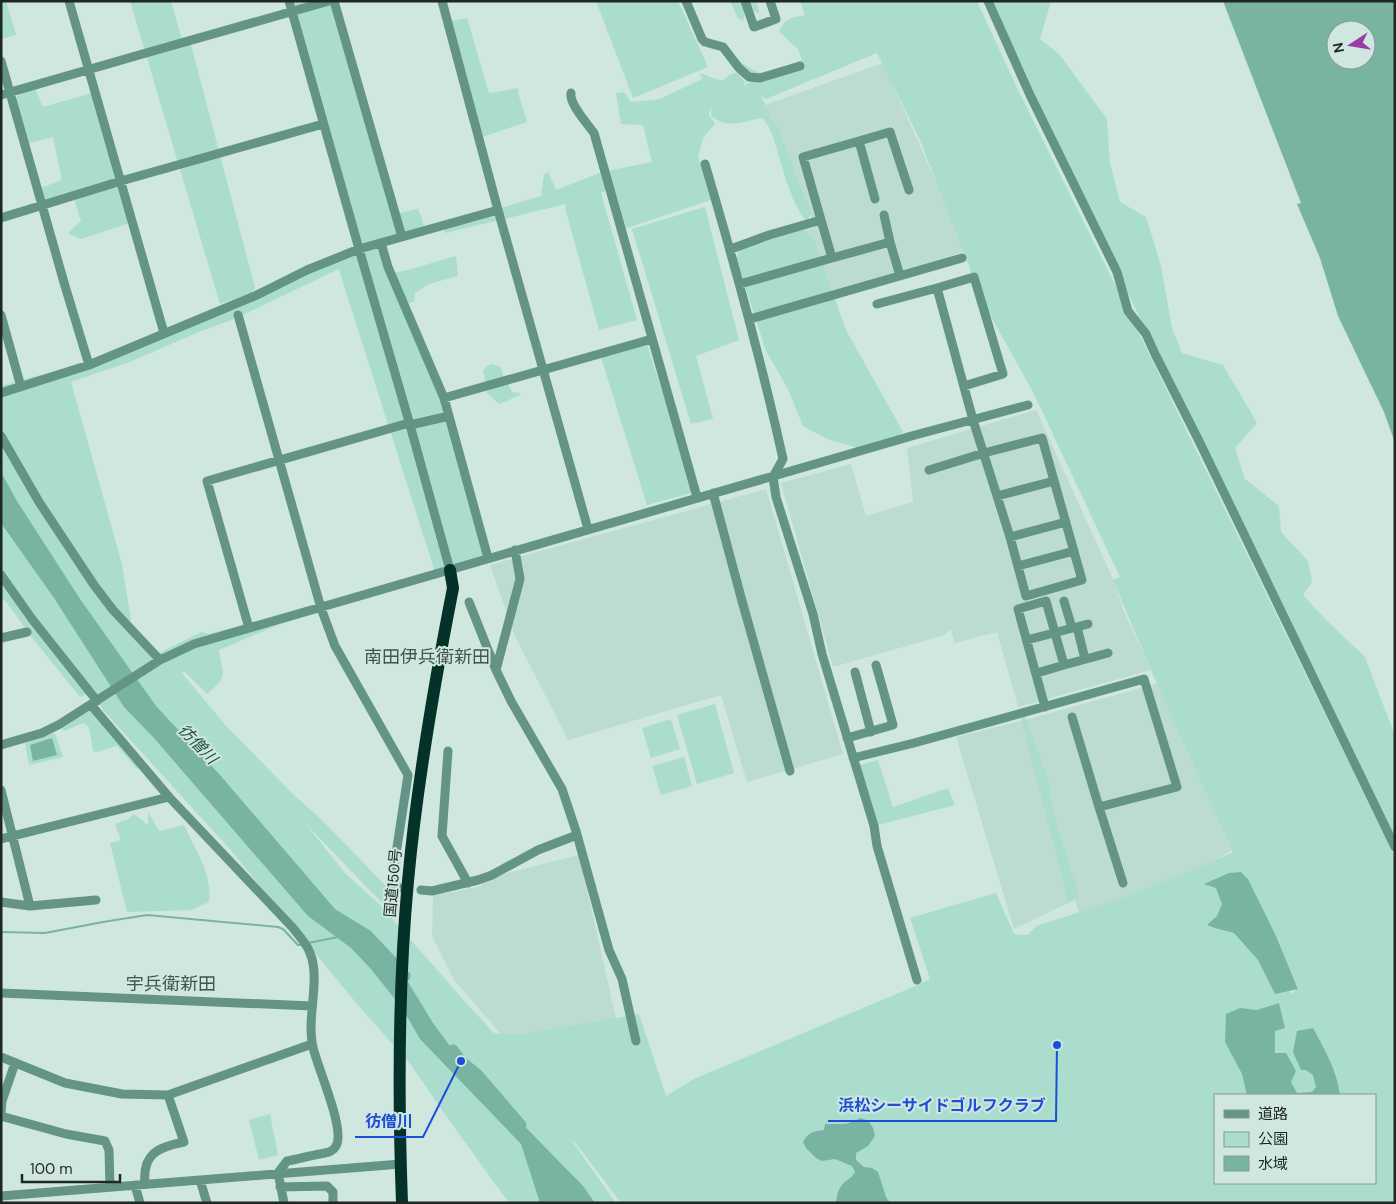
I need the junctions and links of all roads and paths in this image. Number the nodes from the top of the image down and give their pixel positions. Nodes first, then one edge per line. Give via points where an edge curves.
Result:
1 (69, 1) edge
2 (290, 1) edge
3 (329, 1) edge
4 (334, 1) edge
5 (442, 1) edge
6 (686, 1) edge
7 (745, 1) edge
8 (770, 1) edge
9 (988, 1) edge
10 (292, 11) junction
11 (1, 60) edge
12 (800, 66) dead end
13 (89, 70) junction
14 (11, 92) junction
15 (571, 93) dead end
16 (1, 95) edge
17 (323, 124) junction
18 (860, 141) junction
19 (705, 164) dead end
20 (121, 181) junction
21 (909, 190) dead end
22 (875, 199) dead end
23 (43, 205) junction
24 (498, 210) junction
25 (884, 214) dead end
26 (1, 218) edge
27 (821, 220) junction
28 (402, 237) junction
29 (890, 242) junction
30 (381, 243) junction
31 (359, 249) junction
32 (731, 249) junction
33 (832, 258) junction
34 (962, 258) dead end
35 (900, 276) junction
36 (740, 284) junction
37 (937, 288) junction
38 (878, 304) dead end
39 (1, 315) edge
40 (238, 315) dead end
41 (750, 319) junction
42 (164, 333) junction
43 (652, 339) junction
44 (89, 365) junction
45 (543, 370) junction
46 (964, 386) junction
47 (21, 387) junction
48 (1, 393) edge
49 (444, 398) junction
50 (1028, 405) dead end
51 (449, 416) junction
52 (974, 420) junction
53 (410, 424) junction
54 (1, 436) edge
55 (984, 453) junction
56 (280, 460) junction
57 (929, 470) dead end
58 (773, 476) junction
59 (1054, 481) junction
60 (713, 493) junction
61 (997, 496) junction
62 (697, 497) junction
63 (1066, 522) junction
64 (588, 529) junction
65 (1010, 537) junction
66 (515, 550) junction
67 (1074, 550) junction
68 (488, 558) junction
69 (1018, 566) junction
70 (450, 570) junction
71 (1, 574) edge
72 (1064, 601) dead end
73 (469, 602) dead end
74 (321, 608) junction
75 (1088, 624) dead end
76 (250, 628) junction
77 (1074, 628) junction
78 (27, 632) dead end
79 (1055, 633) junction
80 (1, 638) edge
81 (1027, 640) junction
82 (1108, 653) dead end
83 (1085, 659) junction
84 (160, 660) junction
85 (876, 665) dead end
86 (1064, 665) junction
87 (496, 670) junction
88 (855, 672) dead end
89 (1037, 673) junction
90 (95, 702) junction
91 (1045, 707) junction
92 (1072, 717) dead end
93 (871, 732) junction
94 (847, 738) junction
95 (1, 745) edge
96 (448, 751) dead end
97 (853, 758) junction
98 (790, 771) dead end
99 (1, 790) edge
100 (169, 798) junction
101 (1099, 807) junction
102 (577, 835) junction
103 (13, 836) junction
104 (1, 839) edge
105 (1395, 847) edge
106 (468, 883) junction
107 (1123, 883) dead end
108 (400, 888) dead end
109 (421, 890) dead end
110 (96, 900) dead end
111 (1, 902) edge
112 (30, 906) junction
113 (917, 980) dead end
114 (1, 993) edge
115 (312, 1006) junction
116 (636, 1042) dead end
117 (312, 1044) junction
118 (1, 1058) edge
119 (15, 1063) junction
120 (168, 1095) junction
121 (1, 1114) edge
122 (401, 1164) junction
123 (278, 1173) junction
124 (200, 1180) junction
125 (145, 1184) junction
126 (135, 1185) junction
127 (110, 1187) junction
128 (280, 1187) junction
129 (6, 1198) edge
130 (140, 1203) edge
131 (207, 1203) edge
132 (284, 1203) edge
133 (333, 1203) edge
134 (402, 1203) edge

1 - 13 street
2 - 10 street
3 - 10 street
4 - 28 street
5 - 24 street
6 - 12 street via 702,39 723,47 749,77 760,78
7 - 8 street via 754,27 776,19
9 - 105 street via 1117,272 1128,311 1146,334
10 - 13 street
10 - 17 street
11 - 14 street
13 - 14 street
13 - 20 street
14 - 16 street
14 - 23 street
15 - 43 street via 570,99 594,134
17 - 20 street
17 - 31 street
18 - 21 street via 890,132
18 - 22 street
18 - 27 street via 804,157
19 - 32 street
20 - 23 street
20 - 42 street
23 - 26 street
23 - 44 street
24 - 28 street
24 - 45 street
25 - 29 street
27 - 32 street
27 - 33 street
28 - 30 street
29 - 33 street
29 - 35 street
30 - 31 street
30 - 49 street via 388,267
31 - 42 street
31 - 53 street
32 - 36 street
33 - 36 street
34 - 35 street
35 - 41 street
36 - 41 street
37 - 38 street
37 - 46 street
37 - 46 street via 974,277 1003,374
39 - 47 street
40 - 56 street
41 - 58 street via 783,459
42 - 44 street
43 - 45 street
43 - 62 street
44 - 47 street
45 - 49 street
45 - 64 street
46 - 52 street
47 - 48 street
49 - 51 street
50 - 52 street
51 - 53 street
51 - 68 street
52 - 55 street
52 - 58 street
53 - 56 street
53 - 70 street
54 - 84 street via 39,502 94,585
55 - 57 street
55 - 59 street via 1042,438
55 - 61 street
56 - 74 street
56 - 76 street via 207,481
58 - 60 street
58 - 94 street via 776,497 814,614 822,654
59 - 61 street
59 - 63 street
60 - 62 street
60 - 98 street
61 - 65 street
62 - 64 street
63 - 65 street
63 - 67 street
64 - 66 street
65 - 69 street
66 - 68 street
66 - 87 street via 520,579
67 - 69 street
67 - 69 street via 1082,580 1026,596
68 - 70 street
70 - 74 street
70 - 122 highway, 国道150号 via 453,588 427,724 405,927 399,1034
71 - 90 street
72 - 77 street
73 - 87 street
74 - 76 street
74 - 108 street via 335,646 408,775 391,887
75 - 77 street
76 - 84 street via 194,644
77 - 79 street
77 - 83 street
78 - 80 street
79 - 81 street
79 - 81 street via 1046,601 1018,609
79 - 86 street
81 - 89 street
82 - 83 street
83 - 86 street
84 - 90 street
85 - 93 street via 893,725
86 - 89 street
87 - 102 street via 562,789
88 - 93 street
89 - 91 street
90 - 95 street via 42,733
90 - 100 street
91 - 97 street
91 - 101 street via 1144,679 1177,787
92 - 101 street
93 - 94 street
94 - 97 street
96 - 106 street via 442,836
97 - 113 street
99 - 103 street
100 - 103 street
100 - 115 street via 293,928 309,949 314,970
101 - 107 street
102 - 106 street
102 - 116 street via 609,950 622,978
103 - 104 street
103 - 112 street
106 - 109 street via 432,891
110 - 112 street
111 - 112 street
114 - 115 street
115 - 117 street
117 - 120 street
117 - 123 street via 336,1118 338,1144 333,1151 287,1161
118 - 119 street
119 - 120 street via 65,1083 122,1094
119 - 121 street
120 - 125 street via 184,1142 166,1146 151,1155
121 - 127 street via 66,1134 105,1141 109,1150
122 - 123 street
122 - 134 highway, 国道150号
123 - 124 street
123 - 128 street
124 - 125 street
124 - 131 street
125 - 126 street
126 - 127 street
126 - 130 street
127 - 129 street
128 - 132 street
128 - 133 street via 327,1186 333,1192

